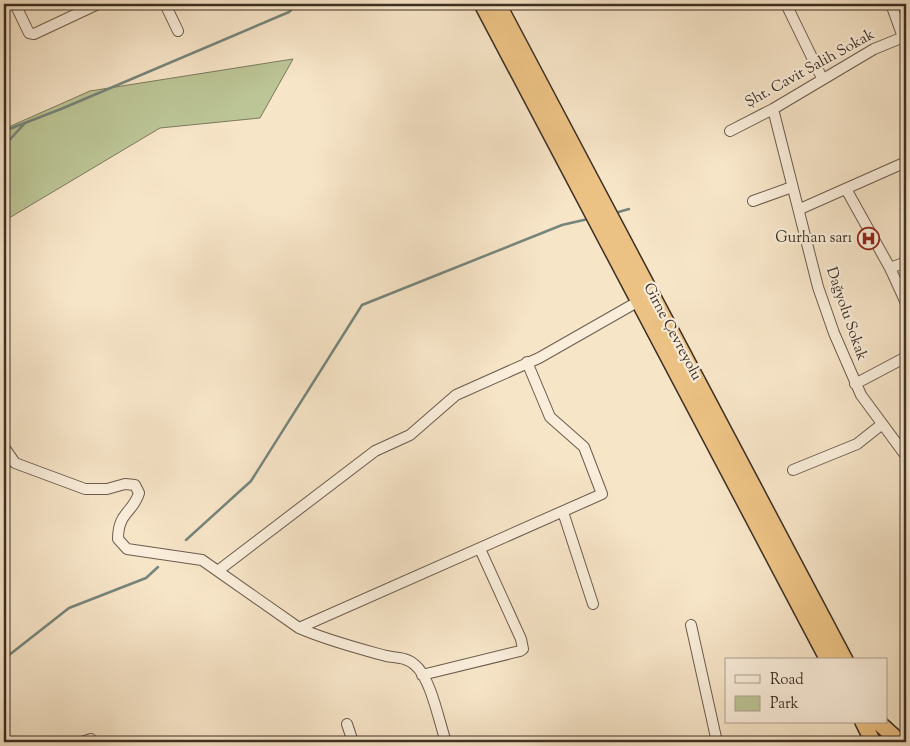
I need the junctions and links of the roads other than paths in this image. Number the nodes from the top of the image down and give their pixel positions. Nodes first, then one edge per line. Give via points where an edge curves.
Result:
1 (15, 4) edge
2 (98, 4) edge
3 (165, 4) edge
4 (482, 4) edge
5 (498, 4) edge
6 (786, 4) edge
7 (891, 4) edge
8 (178, 31) dead end
9 (905, 37) edge
10 (822, 78) junction
11 (773, 109) junction
12 (730, 131) dead end
13 (906, 162) edge
14 (792, 187) junction
15 (846, 189) junction
16 (594, 200) junction
17 (753, 201) dead end
18 (800, 209) junction
19 (612, 234) junction
20 (906, 262) edge
21 (890, 268) junction
22 (639, 301) junction
23 (906, 303) edge
24 (906, 357) edge
25 (527, 362) junction
26 (855, 384) junction
27 (881, 425) junction
28 (4, 447) edge
29 (906, 456) edge
30 (793, 470) dead end
31 (563, 512) junction
32 (480, 549) junction
33 (219, 570) junction
34 (593, 604) dead end
35 (691, 625) dead end
36 (299, 628) junction
37 (827, 658) edge
38 (844, 658) edge
39 (422, 674) junction
40 (347, 724) dead end
41 (872, 730) edge
42 (353, 742) edge
43 (446, 742) edge
44 (717, 742) edge
45 (890, 742) edge
46 (900, 742) edge

1 - 2 street via 28,33 34,34
3 - 8 street
4 - 16 highway, Girne Çevreyolu
5 - 16 highway, Girne Çevreyolu
6 - 10 street
7 - 9 street
9 - 10 street, Şht. Cavit Salih Sokak via 874,48
10 - 11 street, Şht. Cavit Salih Sokak
11 - 12 street, Şht. Cavit Salih Sokak
11 - 14 street, Dağyolu Sokak
13 - 15 street
14 - 17 street
14 - 18 street, Dağyolu Sokak
15 - 18 street
15 - 21 street
16 - 19 highway, Girne Çevreyolu
18 - 26 street, Dağyolu Sokak via 818,287
19 - 22 highway, Girne Çevreyolu
19 - 38 highway, Girne Çevreyolu
20 - 21 street
21 - 23 street
22 - 25 street via 540,358
22 - 37 highway, Girne Çevreyolu
24 - 26 street
25 - 31 street via 550,417 584,447 602,494
25 - 33 street via 456,395 410,436 375,451
26 - 27 street, Dağyolu Sokak
27 - 29 street, Dağyolu Sokak
27 - 30 street via 857,444
28 - 33 street via 15,463 85,489 135,484 139,493 137,499 118,528 118,539 127,549 202,560
31 - 32 street
31 - 34 street
32 - 36 street
32 - 39 street via 523,649
33 - 36 street
35 - 44 street
36 - 39 street via 407,659
39 - 43 street
40 - 42 street
41 - 45 highway
41 - 46 highway

